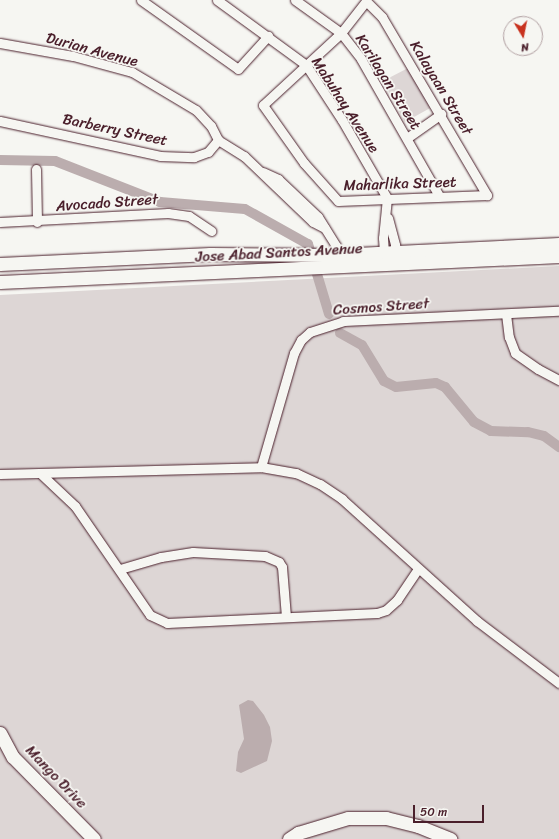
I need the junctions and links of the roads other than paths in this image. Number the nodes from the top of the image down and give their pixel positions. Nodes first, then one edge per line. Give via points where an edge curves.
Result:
1 (141, 0) edge
2 (217, 0) edge
3 (295, 0) edge
4 (366, 0) edge
5 (341, 33) junction
6 (268, 36) junction
7 (0, 43) edge
8 (306, 65) junction
9 (441, 114) junction
10 (0, 121) edge
11 (407, 138) junction
12 (218, 140) junction
13 (36, 169) dead end
14 (487, 193) joint
15 (440, 196) junction
16 (386, 198) junction
17 (0, 222) edge
18 (37, 222) junction
19 (212, 231) dead end
20 (559, 244) edge
21 (390, 256) junction
22 (559, 256) edge
23 (330, 262) junction
24 (301, 263) junction
25 (0, 264) edge
26 (0, 282) edge
27 (559, 311) edge
28 (506, 314) junction
29 (559, 380) edge
30 (261, 467) junction
31 (0, 474) edge
32 (41, 474) junction
33 (120, 569) junction
34 (418, 569) junction
35 (286, 617) junction
36 (559, 683) edge
37 (0, 733) edge
38 (94, 839) edge
39 (289, 839) edge
40 (451, 839) edge

1 - 6 street via 238,69
2 - 6 street, Mabuhay Avenue
3 - 5 street, Karilagan Street
4 - 5 street
4 - 9 street, Kalayaan Street via 382,16
5 - 8 street
5 - 11 street, Karilagan Street via 361,59
6 - 8 street, Mabuhay Avenue
7 - 12 street, Durian Avenue via 73,56 132,72 196,110 211,126
8 - 16 street, Mabuhay Avenue via 342,120
8 - 16 street, Maharlika Street via 263,105 332,197 344,201
9 - 11 street
9 - 14 street, Kalayaan Street
10 - 12 street, Barberry Street via 160,156 194,157 208,152
11 - 15 street, Karilagan Street
12 - 23 street via 232,147 262,171 272,185 313,222 325,228 336,246
13 - 18 street
14 - 15 street, Maharlika Street via 485,196
15 - 16 street, Maharlika Street
16 - 21 street, Mabuhay Avenue
17 - 18 street, Avocado Street
18 - 19 street, Avocado Street via 168,213 189,216
20 - 21 main road, Jose Abad Santos Avenue
21 - 22 main road, Jose Abad Santos Avenue
21 - 23 main road, Jose Abad Santos Avenue
23 - 24 main road, Jose Abad Santos Avenue
24 - 25 main road, Jose Abad Santos Avenue via 210,254
24 - 26 main road, Jose Abad Santos Avenue
27 - 28 street, Cosmos Street
28 - 29 street via 509,337 515,353
28 - 30 street, Cosmos Street via 343,321 310,332 301,340 294,353
30 - 32 street
30 - 34 street via 296,473 320,484 342,499
31 - 32 street
32 - 33 street via 75,506
33 - 35 street via 150,615 167,623
33 - 35 street via 161,557 193,552 265,556 279,562 282,567
34 - 35 street via 397,600 386,610
34 - 36 street via 477,621
37 - 38 main road, Mango Drive via 13,757
39 - 40 main road via 298,833 348,818 386,818 418,826

